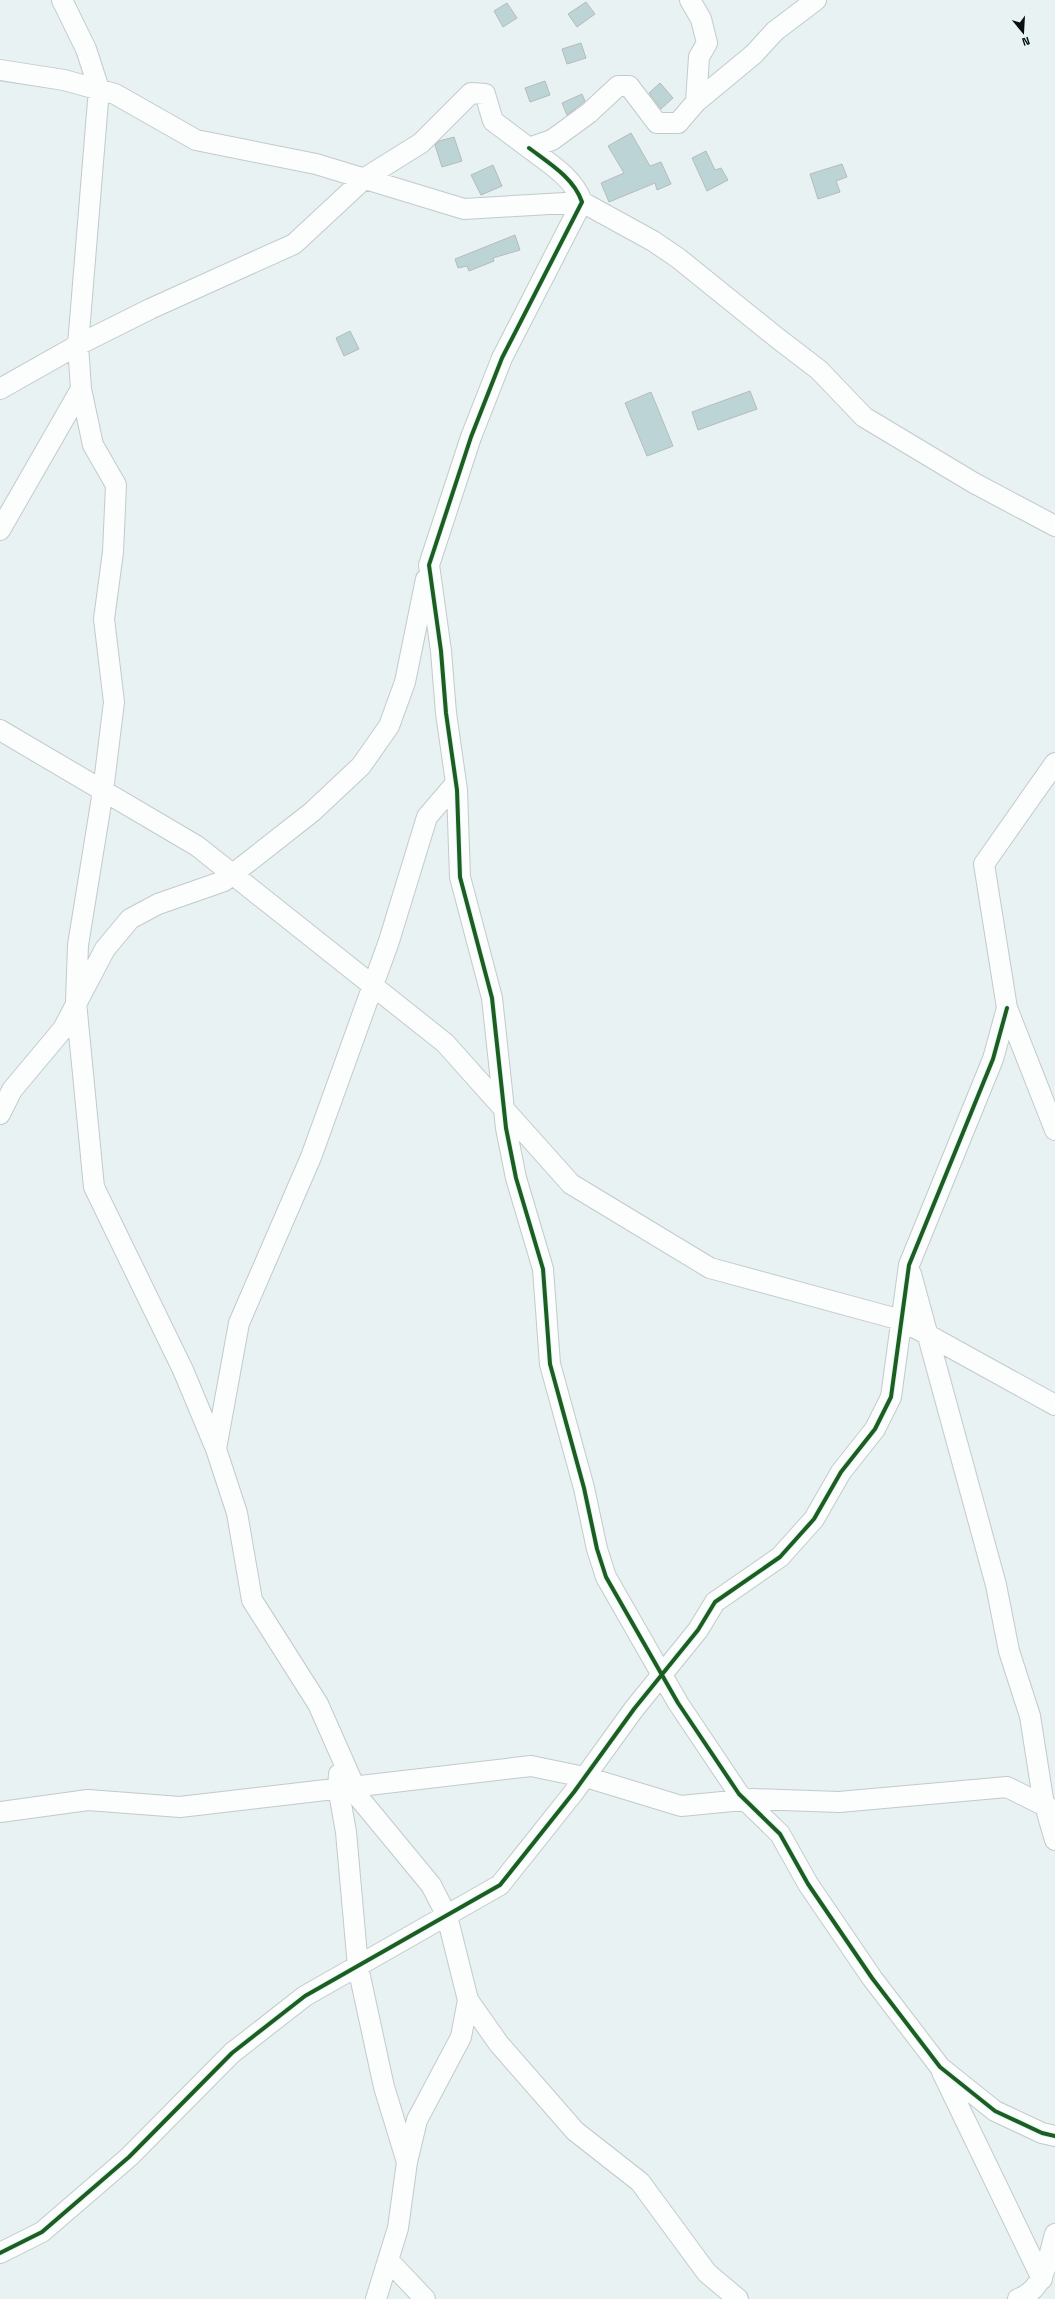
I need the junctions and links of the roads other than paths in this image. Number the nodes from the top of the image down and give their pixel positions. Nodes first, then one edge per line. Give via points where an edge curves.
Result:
1 (62, 0) edge
2 (690, 0) edge
3 (816, 0) edge
4 (0, 70) edge
5 (99, 89) junction
6 (696, 102) junction
7 (529, 148) junction
8 (365, 178) junction
9 (582, 202) junction
10 (78, 345) junction
11 (0, 389) edge
12 (80, 389) junction
13 (1055, 526) edge
14 (0, 530) edge
15 (429, 565) junction
16 (0, 730) edge
17 (1055, 763) edge
18 (456, 783) junction
19 (104, 791) junction
20 (233, 875) junction
21 (372, 986) junction
22 (76, 1002) junction
23 (1008, 1008) junction
24 (504, 1109) junction
25 (0, 1114) edge
26 (1055, 1130) edge
27 (909, 1265) junction
28 (901, 1320) junction
29 (928, 1335) junction
30 (1055, 1405) edge
31 (216, 1449) junction
32 (663, 1675) junction
33 (584, 1777) junction
34 (346, 1786) junction
35 (744, 1800) junction
36 (1050, 1808) edge
37 (0, 1812) edge
38 (1055, 1840) edge
39 (447, 1916) junction
40 (358, 1968) junction
41 (468, 2000) junction
42 (940, 2067) junction
43 (1055, 2136) edge
44 (407, 2162) junction
45 (1055, 2234) edge
46 (0, 2253) edge
47 (388, 2260) junction
48 (1042, 2279) junction
49 (1027, 2298) edge
50 (376, 2299) edge
51 (425, 2299) edge
52 (738, 2299) edge

1 - 5 street via 86,49
2 - 6 street via 701,19 707,43 699,57
3 - 6 street via 774,31 754,54
4 - 5 street via 64,80
5 - 8 street via 115,94 196,140 316,164
5 - 10 street
6 - 7 street via 678,123 657,123 629,86 618,86 589,113 552,140
7 - 8 street via 493,121 485,94 471,93 421,143
7 - 9 street via 554,166 578,189
8 - 9 street via 464,209
8 - 10 street via 294,244 150,309
9 - 13 street via 653,241 678,258 819,370 864,417 974,483
9 - 15 street via 502,358 471,437
10 - 11 street
10 - 12 street
12 - 14 street
12 - 19 street via 94,445 116,484 113,552 104,619 114,702
15 - 18 street via 442,651 446,713
15 - 20 street via 405,682 389,726 361,766 312,812
16 - 19 street
17 - 23 street via 984,864
18 - 21 street via 427,817
18 - 24 street via 460,877 492,998
19 - 20 street via 197,846
19 - 22 street via 78,945
20 - 21 street
20 - 22 street via 224,881 158,904 130,919 105,949
21 - 24 street via 445,1043
21 - 31 street via 311,1156 239,1323
22 - 25 street via 63,1029 12,1090
22 - 31 street via 94,1187 183,1370
23 - 26 street
23 - 27 street via 993,1059
24 - 28 street via 571,1184 710,1268
24 - 32 street via 516,1178 543,1269 550,1364 584,1488 597,1549 606,1577
27 - 28 street
27 - 29 street
28 - 29 street
28 - 32 street via 891,1397 875,1429 841,1472 814,1519 780,1557 715,1602 698,1630
29 - 30 street
29 - 36 street via 996,1585 1009,1651 1030,1716
31 - 34 street via 237,1513 252,1600 318,1704 340,1754
32 - 33 street
32 - 35 street via 678,1703
33 - 34 street via 531,1766
33 - 35 street via 681,1806
33 - 39 street via 500,1885
34 - 37 street via 180,1807 88,1800
34 - 39 street via 360,1799 430,1885
34 - 40 street via 346,1832
35 - 36 street via 839,1802 1007,1787
35 - 42 street via 780,1834 808,1884 872,1978
36 - 38 street
39 - 40 street
39 - 41 street
40 - 44 street via 384,2087
40 - 46 street via 305,1996 232,2053 129,2157 42,2232
41 - 44 street via 461,2037 417,2120
41 - 52 street via 499,2044 575,2131 640,2182 707,2273
42 - 43 street via 995,2111 1042,2133
42 - 48 street
44 - 47 street via 398,2228
45 - 48 street
47 - 50 street
47 - 51 street
48 - 49 street

